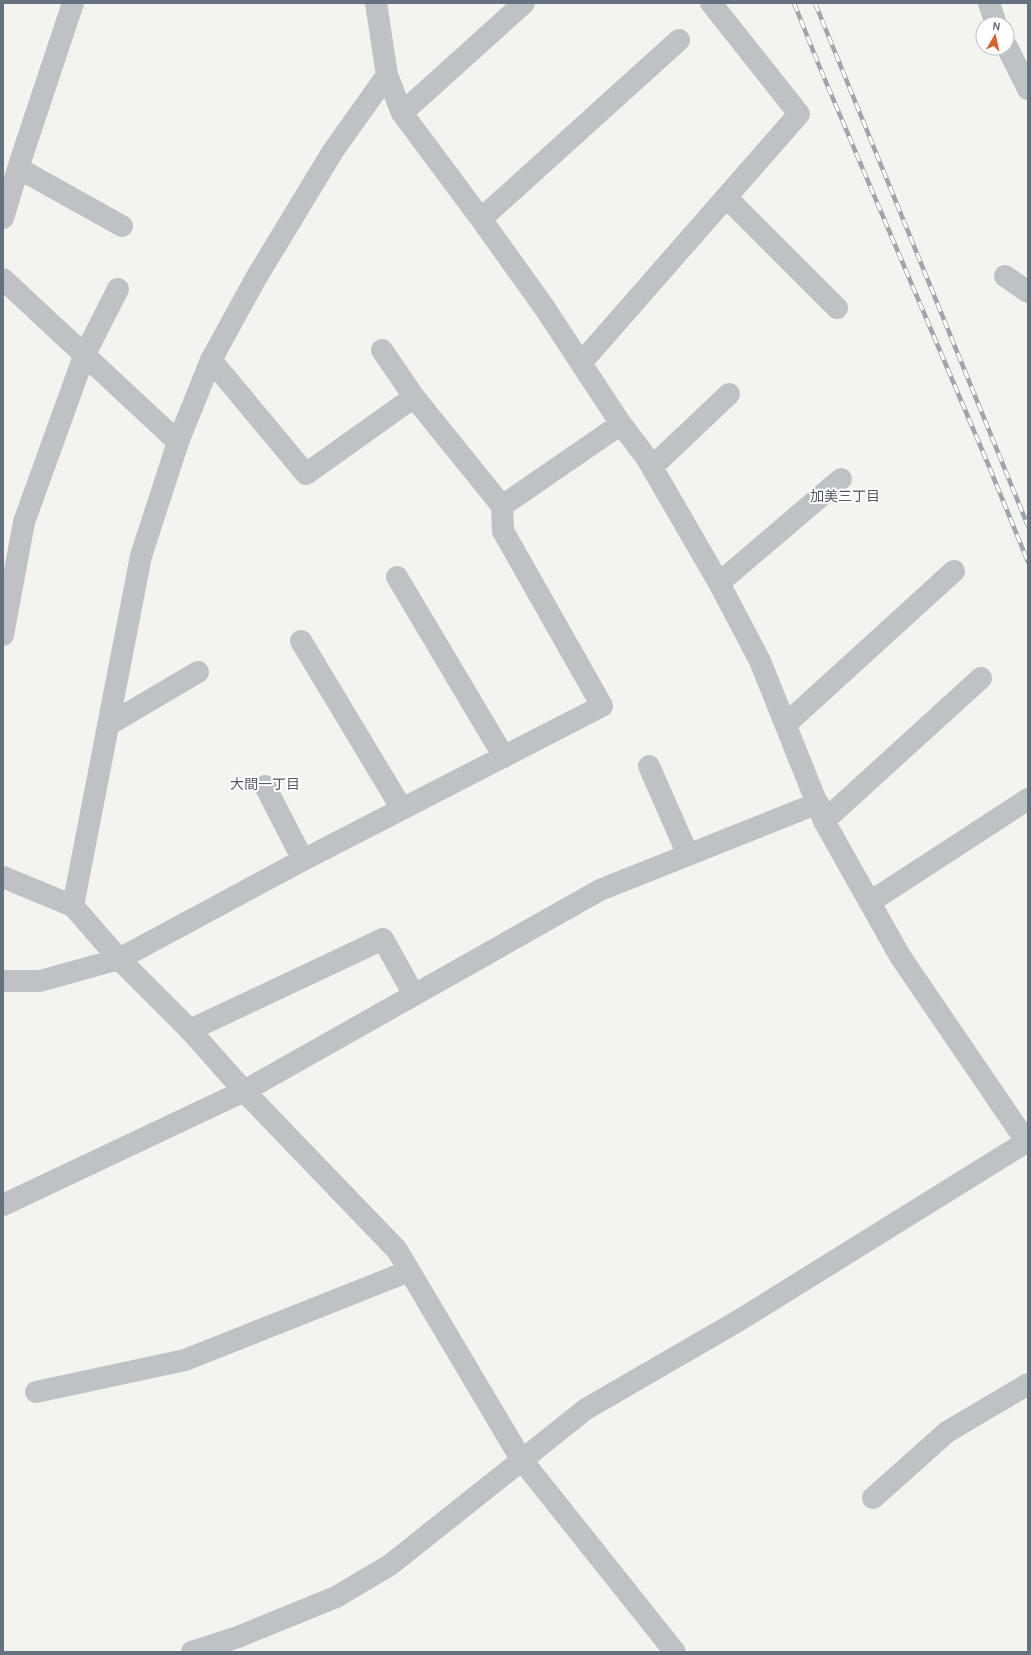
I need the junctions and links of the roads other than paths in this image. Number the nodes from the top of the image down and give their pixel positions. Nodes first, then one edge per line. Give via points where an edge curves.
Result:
1 (73, 3) edge
2 (376, 3) edge
3 (524, 3) edge
4 (711, 3) edge
5 (990, 3) edge
6 (994, 16) edge
7 (679, 40) dead end
8 (1012, 56) edge
9 (387, 75) junction
10 (1028, 89) edge
11 (402, 113) junction
12 (18, 168) junction
13 (726, 197) junction
14 (3, 218) edge
15 (481, 219) junction
16 (122, 226) dead end
17 (1005, 276) dead end
18 (3, 279) edge
19 (118, 289) dead end
20 (1028, 292) edge
21 (837, 308) dead end
22 (382, 350) dead end
23 (84, 356) junction
24 (211, 360) junction
25 (581, 363) junction
26 (729, 394) dead end
27 (414, 397) junction
28 (621, 424) junction
29 (178, 442) junction
30 (652, 467) junction
31 (841, 479) dead end
32 (502, 506) junction
33 (954, 571) dead end
34 (397, 577) dead end
35 (719, 583) junction
36 (3, 635) edge
37 (301, 641) dead end
38 (198, 672) dead end
39 (981, 678) dead end
40 (786, 724) junction
41 (108, 725) junction
42 (504, 757) junction
43 (649, 766) dead end
44 (265, 786) dead end
45 (1028, 799) edge
46 (402, 809) junction
47 (821, 812) junction
48 (688, 855) junction
49 (303, 860) junction
50 (3, 877) edge
51 (870, 902) junction
52 (73, 906) junction
53 (119, 959) junction
54 (3, 981) edge
55 (414, 995) junction
56 (190, 1030) junction
57 (244, 1091) junction
58 (1027, 1143) edge
59 (3, 1205) edge
60 (409, 1271) junction
61 (1028, 1384) edge
62 (36, 1392) dead end
63 (521, 1459) junction
64 (873, 1498) dead end
65 (192, 1652) edge
66 (675, 1652) edge

1 - 12 street
2 - 9 street
3 - 11 street
4 - 13 street via 799,114
5 - 6 street
7 - 15 street
8 - 10 street
9 - 11 street
9 - 24 street via 325,165 256,278
11 - 15 street
12 - 14 street
12 - 16 street
13 - 21 street
13 - 25 street
15 - 25 street
17 - 20 street
18 - 23 street
19 - 23 street
22 - 27 street
23 - 29 street
23 - 36 street via 24,522
24 - 27 street via 306,474
24 - 29 street
25 - 28 street
26 - 30 street
27 - 32 street
28 - 30 street
28 - 32 street
29 - 41 street via 140,556
30 - 35 street
31 - 35 street
32 - 42 street via 503,531 602,706
33 - 40 street
34 - 42 street
35 - 40 street via 760,661
37 - 46 street
38 - 41 street
39 - 47 street
40 - 47 street
41 - 52 street
42 - 46 street
43 - 48 street
44 - 49 street
45 - 51 street
46 - 49 street
47 - 48 street
47 - 51 street
48 - 55 street via 600,890
49 - 53 street
50 - 52 street
51 - 58 street via 900,956
52 - 53 street
53 - 54 street via 40,981
53 - 56 street
55 - 56 street via 383,939
55 - 57 street
56 - 57 street
57 - 59 street
57 - 60 street via 397,1250
58 - 63 street via 738,1321 586,1409
60 - 62 street via 185,1360
60 - 63 street
61 - 64 street via 947,1432
63 - 65 street via 390,1565 336,1597 238,1637
63 - 66 street

